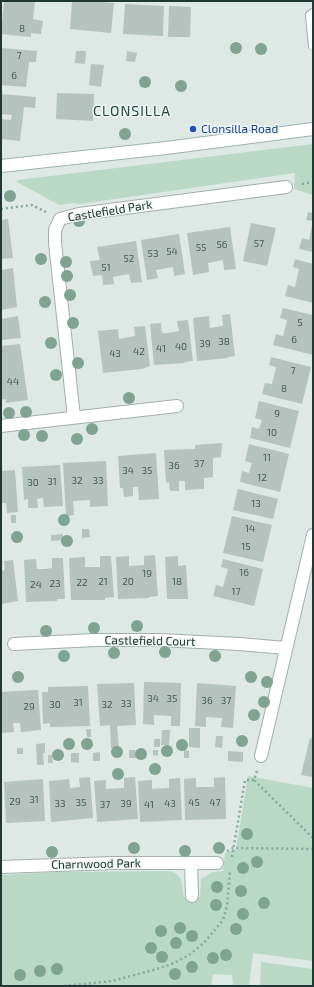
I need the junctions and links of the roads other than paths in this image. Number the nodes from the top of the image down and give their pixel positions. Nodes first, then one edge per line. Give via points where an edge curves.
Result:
1 (313, 13) edge
2 (313, 46) edge
3 (313, 129) edge
4 (1, 166) edge
5 (286, 186) dead end
6 (177, 406) dead end
7 (74, 417) junction
8 (1, 426) edge
9 (313, 535) edge
10 (14, 644) dead end
11 (286, 648) junction
12 (261, 756) road end
13 (216, 863) road end
14 (192, 864) junction
15 (1, 867) edge
16 (192, 896) dead end

1 - 2 lane via 310,15
3 - 4 street
5 - 7 street, Castlefield Park via 79,214 60,220 55,230 55,242
6 - 7 street
7 - 8 street
9 - 11 street
10 - 11 street, Castlefield Court via 160,640
11 - 12 street
13 - 14 street, Charnwood Park
14 - 15 street, Charnwood Park via 113,863
14 - 16 street

